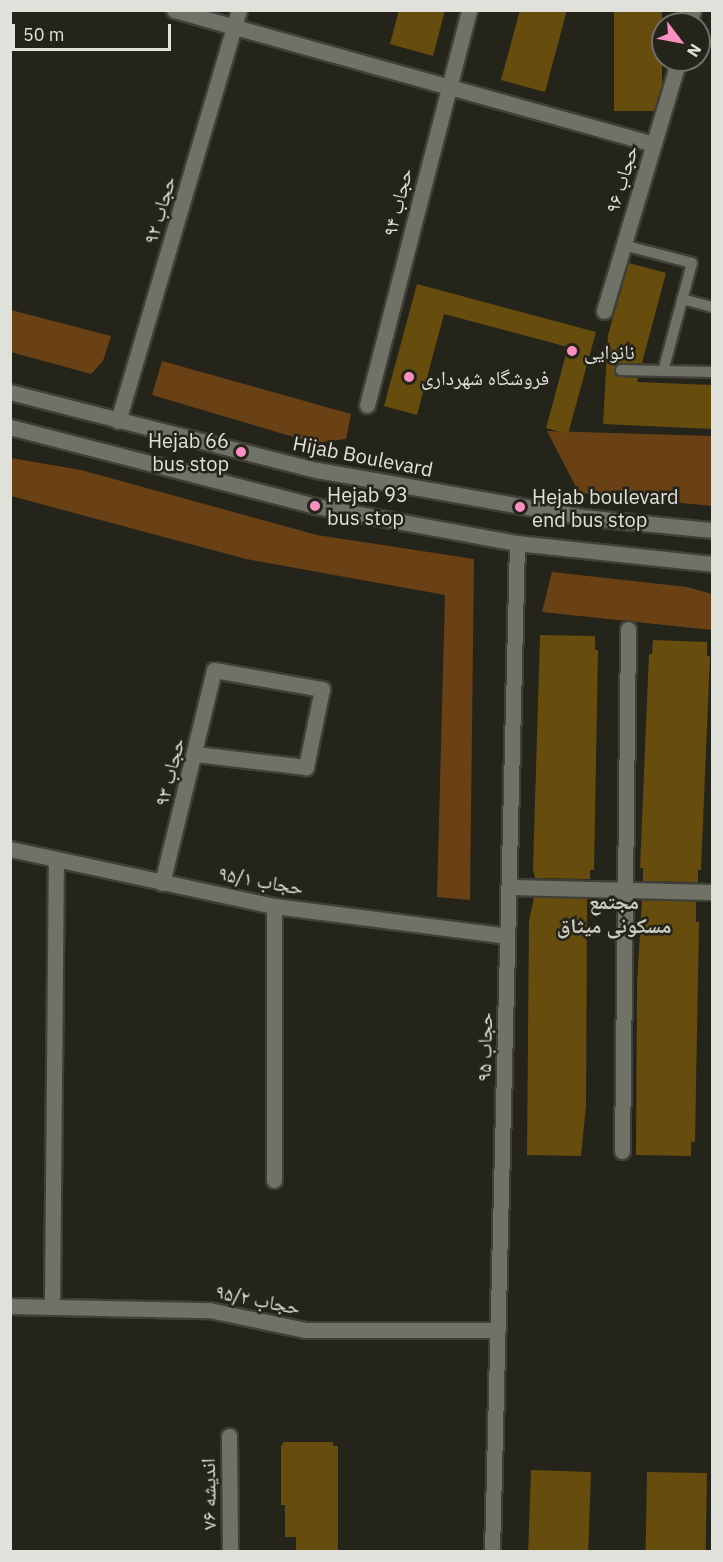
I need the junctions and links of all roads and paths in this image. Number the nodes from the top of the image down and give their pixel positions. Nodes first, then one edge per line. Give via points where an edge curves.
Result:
1 (174, 10) edge
2 (239, 10) edge
3 (469, 10) edge
4 (234, 27) junction
5 (675, 72) edge
6 (449, 86) junction
7 (654, 144) junction
8 (623, 246) junction
9 (682, 299) junction
10 (712, 307) edge
11 (604, 311) dead end
12 (621, 370) dead end
13 (663, 371) junction
14 (712, 372) edge
15 (10, 392) edge
16 (367, 405) dead end
17 (118, 421) junction
18 (10, 428) edge
19 (712, 531) edge
20 (517, 543) junction
21 (712, 564) edge
22 (628, 629) dead end
23 (196, 754) junction
24 (10, 849) edge
25 (56, 861) junction
26 (162, 883) junction
27 (509, 887) junction
28 (625, 890) junction
29 (712, 892) edge
30 (274, 906) junction
31 (507, 936) junction
32 (622, 1151) dead end
33 (274, 1180) dead end
34 (10, 1306) edge
35 (52, 1306) junction
36 (498, 1330) junction
37 (229, 1436) dead end
38 (230, 1551) edge
39 (492, 1551) edge

1 - 4 street
2 - 4 street, حجاب ۹۲
3 - 6 street, حجاب ۹۴
4 - 6 street
4 - 17 street, حجاب ۹۲
5 - 7 street, حجاب ۹۶
6 - 7 street
6 - 16 street, حجاب ۹۴
7 - 8 street, حجاب ۹۶
8 - 9 lane via 692,263
8 - 11 street, حجاب ۹۶
9 - 10 lane
9 - 13 lane
12 - 13 lane
13 - 14 lane
15 - 17 street, Hijab Boulevard
17 - 19 street, Hijab Boulevard via 317,470 583,517
18 - 20 street via 315,506
20 - 21 street
20 - 27 street, حجاب ۹۵
22 - 28 street
23 - 23 street, حجاب ۹۳ via 214,670 322,689 306,768
23 - 26 street, حجاب ۹۳
24 - 25 street, حجاب ۹۵/۱
25 - 26 street, حجاب ۹۵/۱
25 - 35 street
26 - 30 street, حجاب ۹۵/۱
27 - 28 street
27 - 31 street, حجاب ۹۵
28 - 29 street
28 - 32 street
30 - 31 street, حجاب ۹۵/۱
30 - 33 street
31 - 36 street, حجاب ۹۵
34 - 35 street, حجاب ۹۵/۲
35 - 36 street, حجاب ۹۵/۲ via 209,1310 306,1330
36 - 39 street, حجاب ۹۵
37 - 38 street, اندیشه ۷۶

